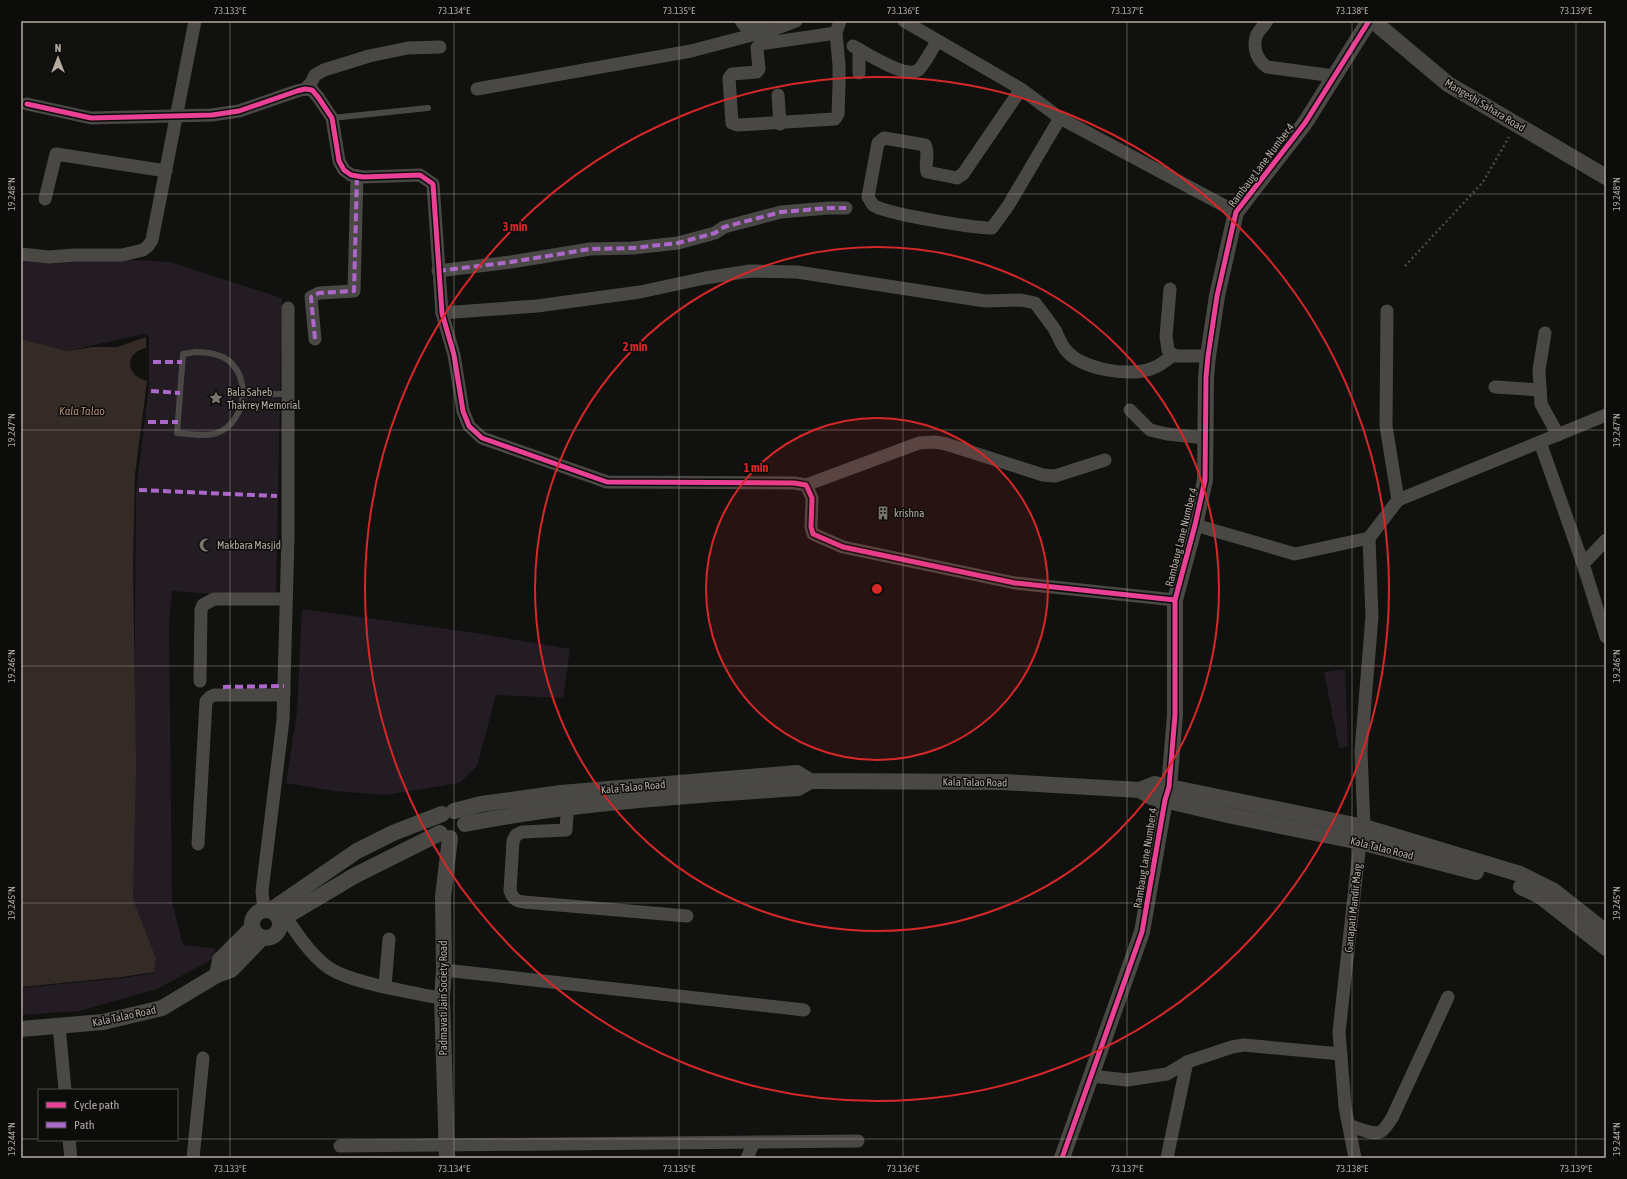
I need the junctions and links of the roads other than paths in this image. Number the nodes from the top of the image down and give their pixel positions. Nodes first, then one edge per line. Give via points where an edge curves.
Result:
1 (195, 21) edge
2 (741, 21) edge
3 (778, 21) edge
4 (796, 21) edge
5 (904, 21) edge
6 (1267, 21) edge
7 (1369, 21) edge
8 (1373, 21) edge
9 (838, 27) edge
10 (937, 42) junction
11 (440, 47) dead end
12 (859, 73) dead end
13 (1334, 76) junction
14 (305, 89) junction
15 (477, 89) dead end
16 (1021, 90) junction
17 (778, 95) dead end
18 (27, 104) dead end
19 (428, 108) dead end
20 (176, 116) junction
21 (332, 118) junction
22 (1060, 118) junction
23 (780, 124) junction
24 (166, 170) junction
25 (357, 176) junction
26 (1606, 177) edge
27 (46, 199) dead end
28 (846, 208) dead end
29 (1236, 212) junction
30 (21, 254) edge
31 (438, 271) junction
32 (1170, 289) dead end
33 (288, 308) dead end
34 (1387, 311) dead end
35 (442, 313) junction
36 (1545, 333) dead end
37 (316, 340) dead end
38 (1173, 355) junction
39 (1208, 356) junction
40 (1495, 388) dead end
41 (1540, 390) junction
42 (243, 394) junction
43 (288, 394) junction
44 (1130, 410) dead end
45 (1606, 415) edge
46 (1558, 435) junction
47 (1205, 438) junction
48 (1540, 442) junction
49 (1105, 460) dead end
50 (806, 485) junction
51 (1398, 500) junction
52 (1195, 525) junction
53 (1369, 538) junction
54 (1606, 540) edge
55 (1583, 564) junction
56 (286, 599) junction
57 (1175, 600) junction
58 (1606, 637) edge
59 (200, 681) dead end
60 (222, 687) dead end
61 (284, 691) junction
62 (1167, 794) junction
63 (568, 800) junction
64 (448, 813) junction
65 (465, 824) junction
66 (393, 833) junction
67 (445, 835) junction
68 (1362, 835) junction
69 (198, 844) dead end
70 (401, 852) junction
71 (275, 914) junction
72 (687, 916) dead end
73 (1606, 932) edge
74 (257, 933) junction
75 (389, 939) dead end
76 (1606, 948) edge
77 (444, 970) junction
78 (385, 986) junction
79 (442, 997) junction
80 (1448, 997) dead end
81 (804, 1010) dead end
82 (59, 1026) junction
83 (21, 1029) edge
84 (1341, 1054) junction
85 (204, 1058) dead end
86 (1187, 1062) junction
87 (1091, 1076) junction
88 (65, 1089) edge
89 (1349, 1125) junction
90 (69, 1141) edge
91 (858, 1141) dead end
92 (754, 1142) junction
93 (340, 1146) dead end
94 (447, 1151) edge
95 (71, 1158) edge
96 (193, 1158) edge
97 (747, 1158) edge
98 (1062, 1158) edge
99 (1167, 1158) edge
100 (1355, 1158) edge

1 - 20 street
2 - 3 street via 745,26
4 - 15 street via 691,51
5 - 10 street
6 - 13 street via 1256,37 1256,53 1260,62 1267,67
7 - 13 street, Rambaug Lane Number 4
8 - 26 street, Mangeshi Sahara Road via 1448,84
9 - 23 street via 838,114 835,119
9 - 23 street via 760,44 757,48 757,72 732,74 729,78 732,123
10 - 12 street via 919,70 912,72 896,69 856,48
10 - 16 street
11 - 14 street via 408,48 369,56 324,70 315,75
13 - 29 street, Rambaug Lane Number 4 via 1305,123
14 - 20 street via 239,111
14 - 21 street via 312,90
16 - 22 street
16 - 22 street via 963,174 957,178 928,172 928,150 925,145 884,138 878,143 868,197 872,204 976,228 992,228 1008,206
17 - 23 street
18 - 20 street via 92,118
19 - 21 lane
20 - 24 street
21 - 25 street via 339,161 344,170
22 - 29 street
24 - 27 street via 56,154
24 - 30 street via 152,240 143,250 122,255 49,257
25 - 31 street via 420,175 433,184
25 - 37 street via 354,291 319,293 311,297
28 - 31 street via 781,212 724,227 715,233 678,243 633,248 590,248 511,262
29 - 39 street, Rambaug Lane Number 4 via 1216,296
31 - 35 street
32 - 38 street via 1166,336 1168,350
33 - 43 street
34 - 51 street via 1386,426
35 - 38 street via 537,306 640,292 750,271 797,272 985,301 1021,300 1035,303 1046,316 1065,349 1075,359 1107,371 1152,369
35 - 50 street via 454,355 463,411 468,426 482,438 607,482
36 - 41 street
38 - 39 street
39 - 47 street, Rambaug Lane Number 4
40 - 41 street
41 - 46 street via 1541,404
42 - 42 lane via 237,416 228,427 217,433 177,433 183,354 211,353 225,358 241,380
42 - 43 lane
43 - 56 street
44 - 47 street via 1150,430
45 - 46 street
46 - 48 street
47 - 52 street, Rambaug Lane Number 4 via 1205,480
48 - 51 street
48 - 55 street
49 - 50 street via 1055,476 1043,475 935,442 919,444
50 - 57 street via 812,498 811,527 814,534 843,547 1015,583
51 - 53 street
52 - 53 street via 1295,554
52 - 57 street, Rambaug Lane Number 4
53 - 68 street, Ganapati Mandir Marg via 1372,616 1361,751
54 - 55 street
55 - 58 street
56 - 59 street via 214,599 206,602 201,610
56 - 61 street
57 - 62 street, Rambaug Lane Number 4 via 1175,715
60 - 61 street
61 - 69 street via 214,695 206,701
61 - 71 street via 283,720 262,891
62 - 63 street, Kala Talao Road via 1151,797 1140,790 1003,782 810,781 797,773
62 - 68 street, Kala Talao Road
62 - 87 street, Rambaug Lane Number 4 via 1142,932
63 - 64 street, Kala Talao Road via 481,804
63 - 65 street, Kala Talao Road
63 - 72 street via 566,830 516,834 513,841 510,892 512,898 524,902
64 - 65 street via 462,816
64 - 66 street, Kala Talao Road
64 - 67 street via 438,822 438,827
65 - 67 street via 459,836
66 - 70 street
66 - 71 street, Kala Talao Road via 357,851
67 - 70 street
67 - 77 street, Padmavati Jain Society Road
68 - 73 street, Kala Talao Road via 1520,874 1554,891
68 - 76 street, Kala Talao Road via 1506,879 1540,896
68 - 84 street, Ganapati Mandir Marg via 1339,1032
70 - 71 street
71 - 74 street via 257,912 252,920
71 - 74 street via 280,924 277,933 269,938
71 - 78 street via 328,968 343,975
74 - 82 street, Kala Talao Road via 231,970 217,975 162,1008 103,1022
75 - 78 street
77 - 79 street, Padmavati Jain Society Road
77 - 81 street
78 - 79 street
79 - 94 street, Padmavati Jain Society Road
80 - 89 street via 1386,1127 1380,1132 1373,1133
82 - 83 street, Kala Talao Road
82 - 88 street
84 - 86 street via 1244,1045
84 - 89 street, Ganapati Mandir Marg
85 - 96 street
86 - 87 street via 1167,1074 1127,1080
86 - 99 street
87 - 98 street, Rambaug Lane Number 4
89 - 100 street, Ganapati Mandir Marg
90 - 95 street
91 - 92 street
92 - 94 street
92 - 97 street
93 - 94 street

